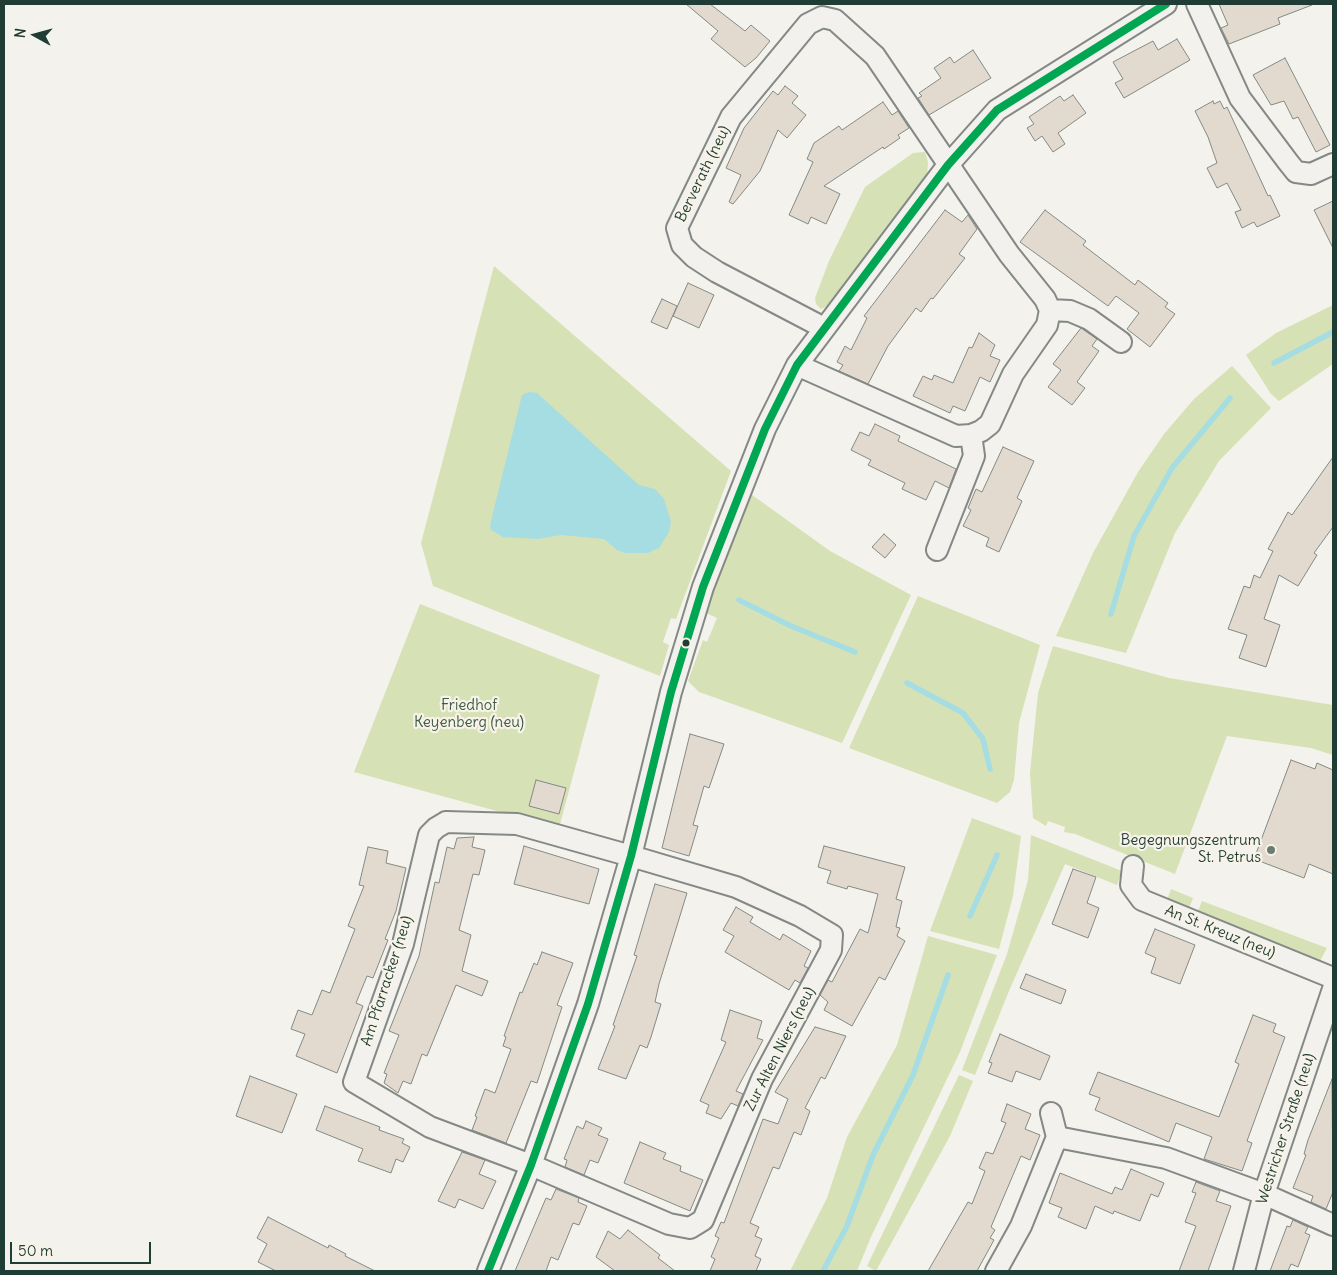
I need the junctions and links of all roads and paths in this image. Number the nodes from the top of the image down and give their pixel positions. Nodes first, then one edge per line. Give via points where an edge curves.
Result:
1 (1166, 4) edge
2 (1197, 4) edge
3 (833, 12) edge
4 (1333, 164) edge
5 (948, 165) junction
6 (1050, 310) junction
7 (824, 328) junction
8 (1121, 342) dead end
9 (797, 366) junction
10 (971, 435) junction
11 (937, 550) dead end
12 (630, 856) junction
13 (1133, 866) dead end
14 (1333, 978) edge
15 (1333, 989) edge
16 (1051, 1113) dead end
17 (1057, 1137) junction
18 (531, 1164) junction
19 (1264, 1194) junction
20 (1333, 1225) edge
21 (488, 1271) edge
22 (996, 1271) edge
23 (1244, 1271) edge

1 - 5 street via 997,110
2 - 4 street via 1240,98 1296,172 1311,174
3 - 5 street, Berverath (neu) via 875,56
3 - 7 street, Berverath (neu) via 808,24 731,117 677,228 682,245 694,257
5 - 6 street, Berverath (neu)
5 - 7 street
6 - 8 street via 1070,311 1089,319
6 - 10 street via 1046,325 1013,374 990,424
7 - 9 street
9 - 10 street via 956,436
9 - 12 street via 765,428 703,587 671,692
10 - 11 street via 974,456
12 - 18 street via 588,1004
12 - 18 street, Am Pfarracker (neu) via 510,823 446,822 429,835 403,944 354,1082 430,1127
12 - 18 street, Zur Alten Niers (neu) via 736,887 800,916 832,935 831,950 762,1080 703,1220 690,1228 670,1224
13 - 14 street, An St. Kreuz (neu) via 1131,885 1142,900
15 - 19 street, Westricher Straße (neu)
16 - 17 street
17 - 19 street via 1166,1158
17 - 22 street via 1021,1226
18 - 21 street
19 - 20 street
19 - 23 street, Westricher Straße (neu)

